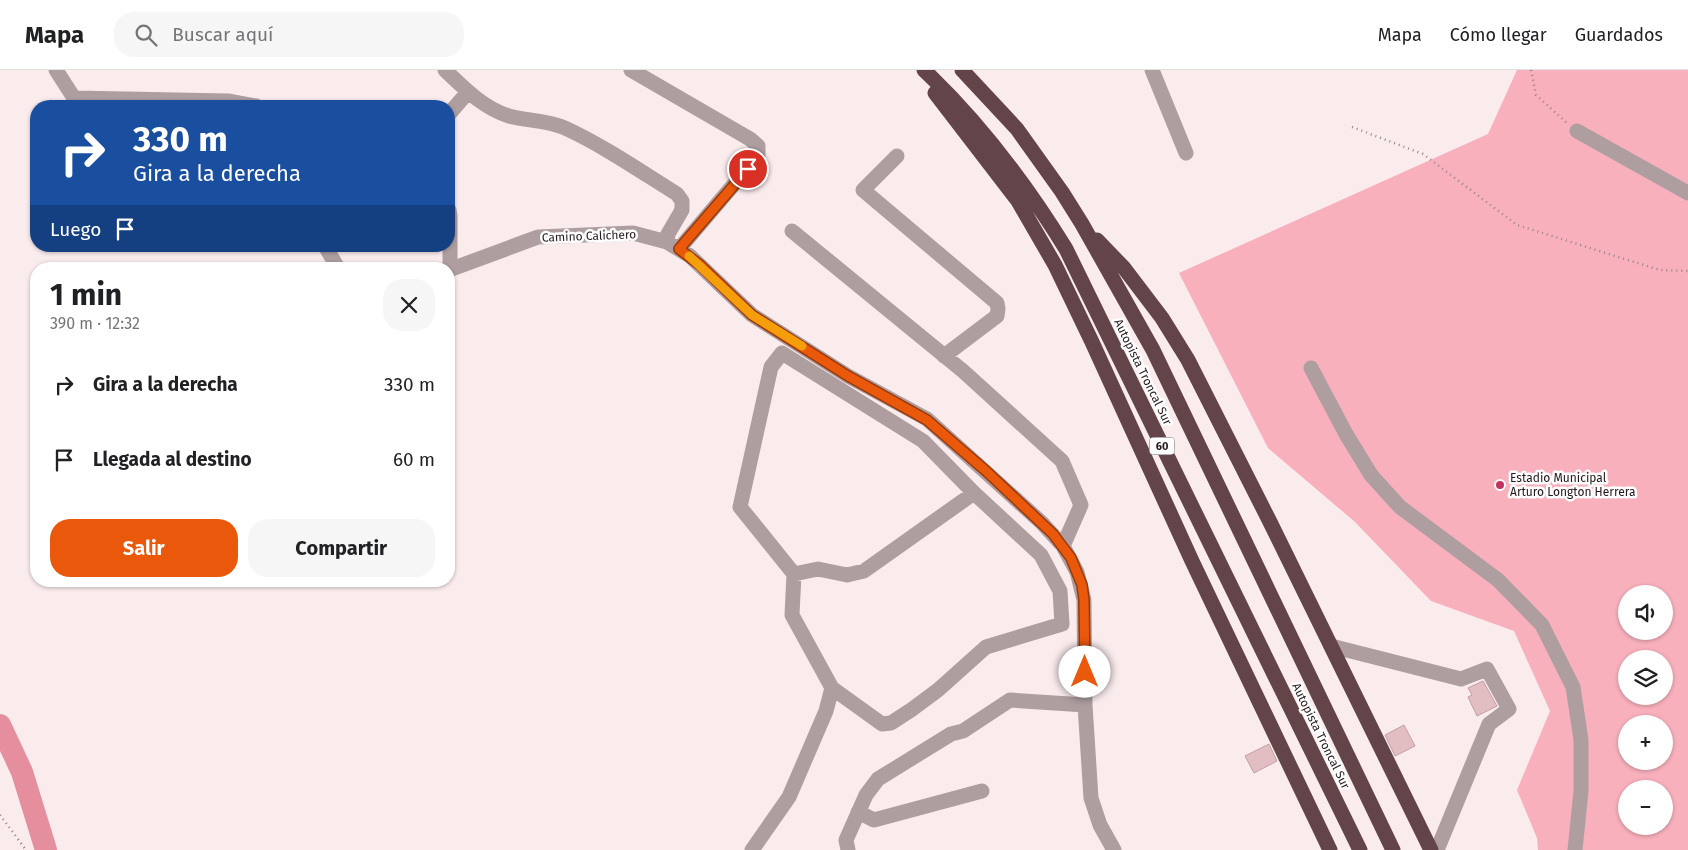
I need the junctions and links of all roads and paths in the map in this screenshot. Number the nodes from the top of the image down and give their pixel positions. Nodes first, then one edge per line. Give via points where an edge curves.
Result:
1 (56, 70) edge
2 (445, 70) edge
3 (631, 70) edge
4 (918, 70) edge
5 (924, 70) edge
6 (962, 70) edge
7 (1166, 70) edge
8 (1531, 70) edge
9 (1155, 77) edge
10 (468, 92) junction
11 (177, 100) edge
12 (455, 107) edge
13 (1352, 127) dead end
14 (1577, 131) joint
15 (1186, 153) dead end
16 (897, 156) dead end
17 (1688, 193) edge
18 (1082, 224) junction
19 (792, 231) dead end
20 (673, 246) junction
21 (455, 267) edge
22 (1688, 271) edge
23 (944, 356) junction
24 (1311, 368) dead end
25 (974, 492) junction
26 (1063, 546) junction
27 (794, 574) junction
28 (1085, 623) junction
29 (1062, 624) junction
30 (1331, 646) junction
31 (832, 688) junction
32 (1085, 706) junction
33 (982, 791) dead end
34 (858, 812) junction
35 (0, 815) edge
36 (26, 850) edge
37 (752, 850) edge
38 (848, 850) edge
39 (1114, 850) edge
40 (1330, 850) edge
41 (1360, 850) edge
42 (1393, 850) edge
43 (1431, 850) edge
44 (1437, 850) edge
45 (1575, 850) edge

1 - 11 street via 74,98
2 - 10 street
3 - 20 street via 758,146 758,156
4 - 40 highway via 1018,201 1055,265
5 - 41 highway, Autopista Troncal Sur / 60 via 1010,166 1066,249
6 - 18 highway, Autopista Troncal Sur / 60 via 1016,129
7 - 9 street
8 - 14 path via 1536,95
9 - 15 street
10 - 12 street
10 - 20 street via 492,111 564,128 677,194 682,200 682,210 668,234
13 - 22 path via 1422,154 1517,225 1660,270
14 - 17 street
16 - 23 street via 863,190 997,303 997,316
18 - 30 highway via 1124,268 1162,318 1188,360
18 - 42 highway, Autopista Troncal Sur / 60 via 1153,350
19 - 23 street
20 - 21 street, Camino Calichero via 633,233 538,237
20 - 26 street, Camino Calichero via 700,265 752,315 848,376 927,420 1042,523
23 - 26 street via 1062,460 1081,505
24 - 45 street via 1371,474 1400,507 1498,580 1542,625 1573,687 1581,740 1581,792
25 - 27 street via 864,571 847,575 818,570
25 - 27 street via 923,441 782,353 771,367 740,507
25 - 29 street via 1041,555 1060,591
26 - 28 street, Camino Calichero via 1082,585
27 - 31 street via 792,614
28 - 29 street
28 - 32 street, Camino Calichero
29 - 31 street via 986,647 938,690 891,723 882,724
30 - 43 highway
30 - 44 street via 1460,679 1487,669 1509,709 1489,724
31 - 37 street via 826,711 789,796
32 - 34 street via 1010,700 878,779
32 - 39 street, Camino Calichero via 1091,798 1100,825
33 - 34 street via 874,820
34 - 38 street via 846,840
35 - 36 path

